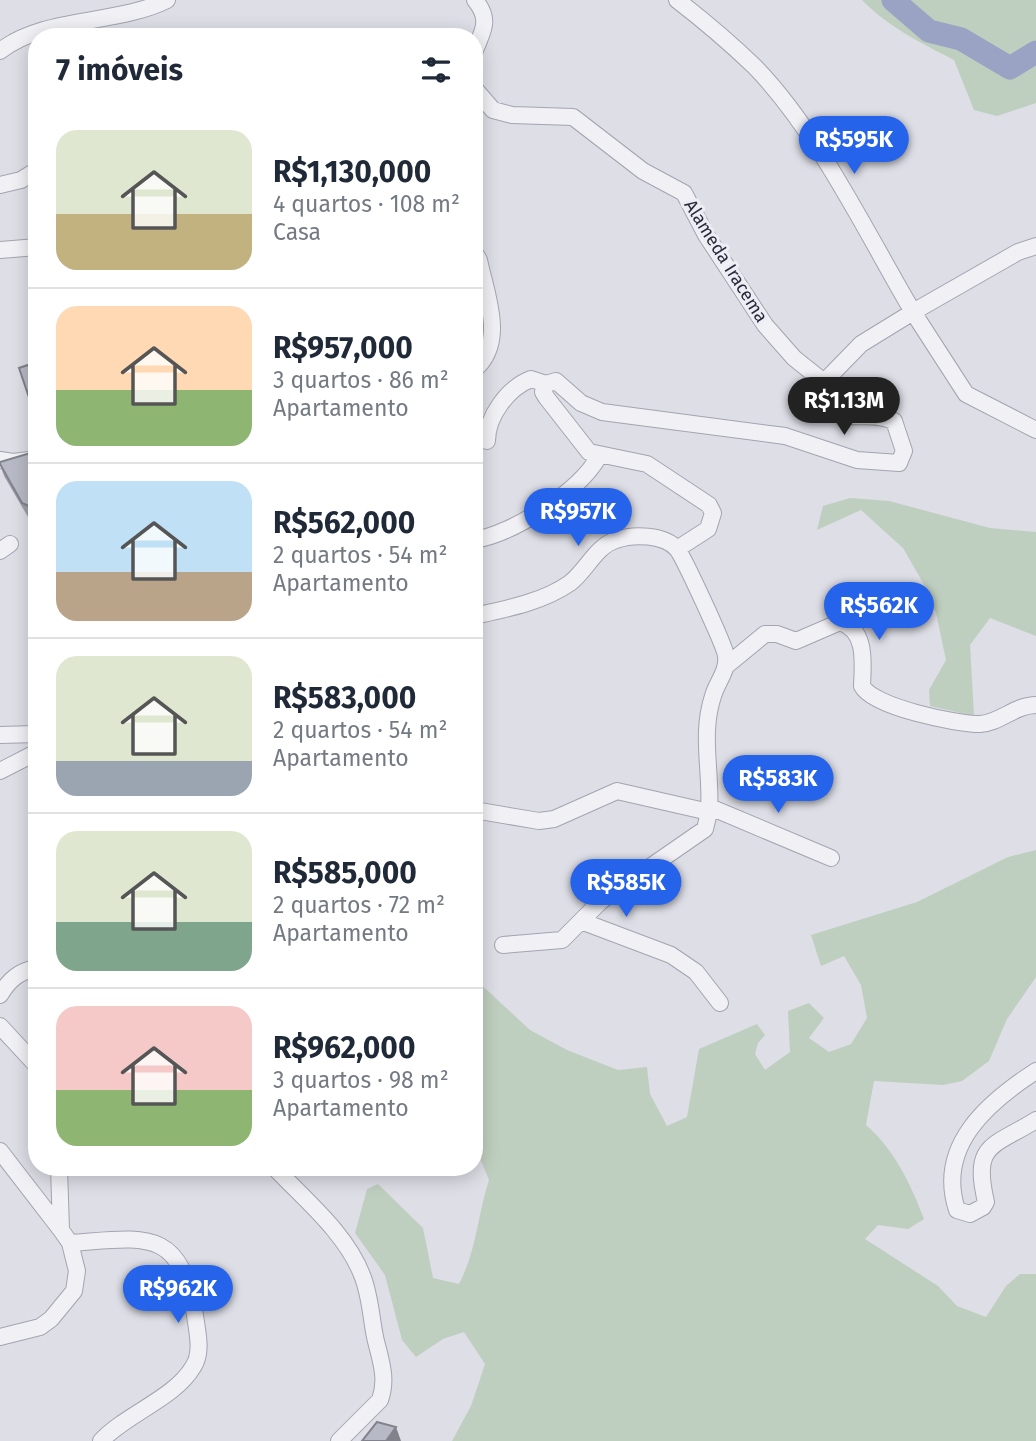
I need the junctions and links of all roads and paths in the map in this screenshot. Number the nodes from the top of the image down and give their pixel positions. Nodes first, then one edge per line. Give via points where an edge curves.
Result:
1 (167, 0) edge
2 (475, 0) edge
3 (677, 0) edge
4 (59, 28) edge
5 (483, 30) edge
6 (28, 39) edge
7 (0, 51) edge
8 (483, 99) edge
9 (28, 176) edge
10 (0, 185) edge
11 (1036, 246) edge
12 (28, 248) edge
13 (0, 250) edge
14 (483, 277) edge
15 (913, 312) junction
16 (483, 360) edge
17 (551, 382) junction
18 (824, 382) junction
19 (1036, 430) edge
20 (487, 441) dead end
21 (599, 456) junction
22 (0, 460) edge
23 (28, 460) edge
24 (483, 539) edge
25 (677, 549) junction
26 (483, 614) edge
27 (726, 666) junction
28 (1036, 705) edge
29 (28, 734) edge
30 (0, 735) edge
31 (28, 757) edge
32 (0, 771) edge
33 (710, 809) junction
34 (483, 812) edge
35 (831, 858) dead end
36 (581, 921) junction
37 (503, 944) dead end
38 (28, 969) edge
39 (0, 995) edge
40 (720, 1003) dead end
41 (0, 1026) edge
42 (28, 1056) edge
43 (1036, 1071) edge
44 (1036, 1120) edge
45 (0, 1151) edge
46 (60, 1176) edge
47 (282, 1176) edge
48 (66, 1237) junction
49 (0, 1337) edge
50 (101, 1441) edge
51 (339, 1441) edge

1 - 4 street via 138,13
2 - 5 street via 483,10
3 - 15 street via 754,66 776,92 830,171
6 - 7 street
8 - 18 street, Alameda Iracema via 492,110 512,115 573,117 643,171 684,194 765,325 794,358
9 - 10 street
11 - 15 street
12 - 13 street
14 - 16 street via 493,334
15 - 18 street via 851,352
15 - 19 street via 965,394
17 - 18 street via 602,412 785,436 857,460 899,463 904,451 894,421 847,416 836,408
17 - 20 street via 531,379 515,389 492,415
17 - 21 street via 543,392 546,397 589,452
21 - 24 street via 591,471 559,497 495,537
21 - 25 street via 647,464 709,505 713,513 708,529
22 - 23 street
25 - 26 street via 658,538 617,539 607,543 566,585
25 - 27 street via 721,637
27 - 28 street via 765,634 796,641 841,622 857,631 861,643 862,687 881,702 980,724
27 - 33 street via 705,733
29 - 30 street
31 - 32 street
33 - 34 street via 617,791 554,819 539,821
33 - 35 street
33 - 36 street via 705,829 601,901
36 - 37 street via 562,940
36 - 40 street via 671,955 696,972
38 - 39 street via 15,976
41 - 42 street
43 - 44 street via 964,1133 955,1163 957,1210 970,1214 986,1202 980,1172 993,1142
45 - 48 street
46 - 48 street
47 - 51 street via 355,1261 365,1284 384,1369 380,1400
48 - 49 street via 77,1271 74,1291 40,1327
48 - 50 street via 138,1238 156,1243 184,1268 196,1321 198,1357 193,1368 181,1382

